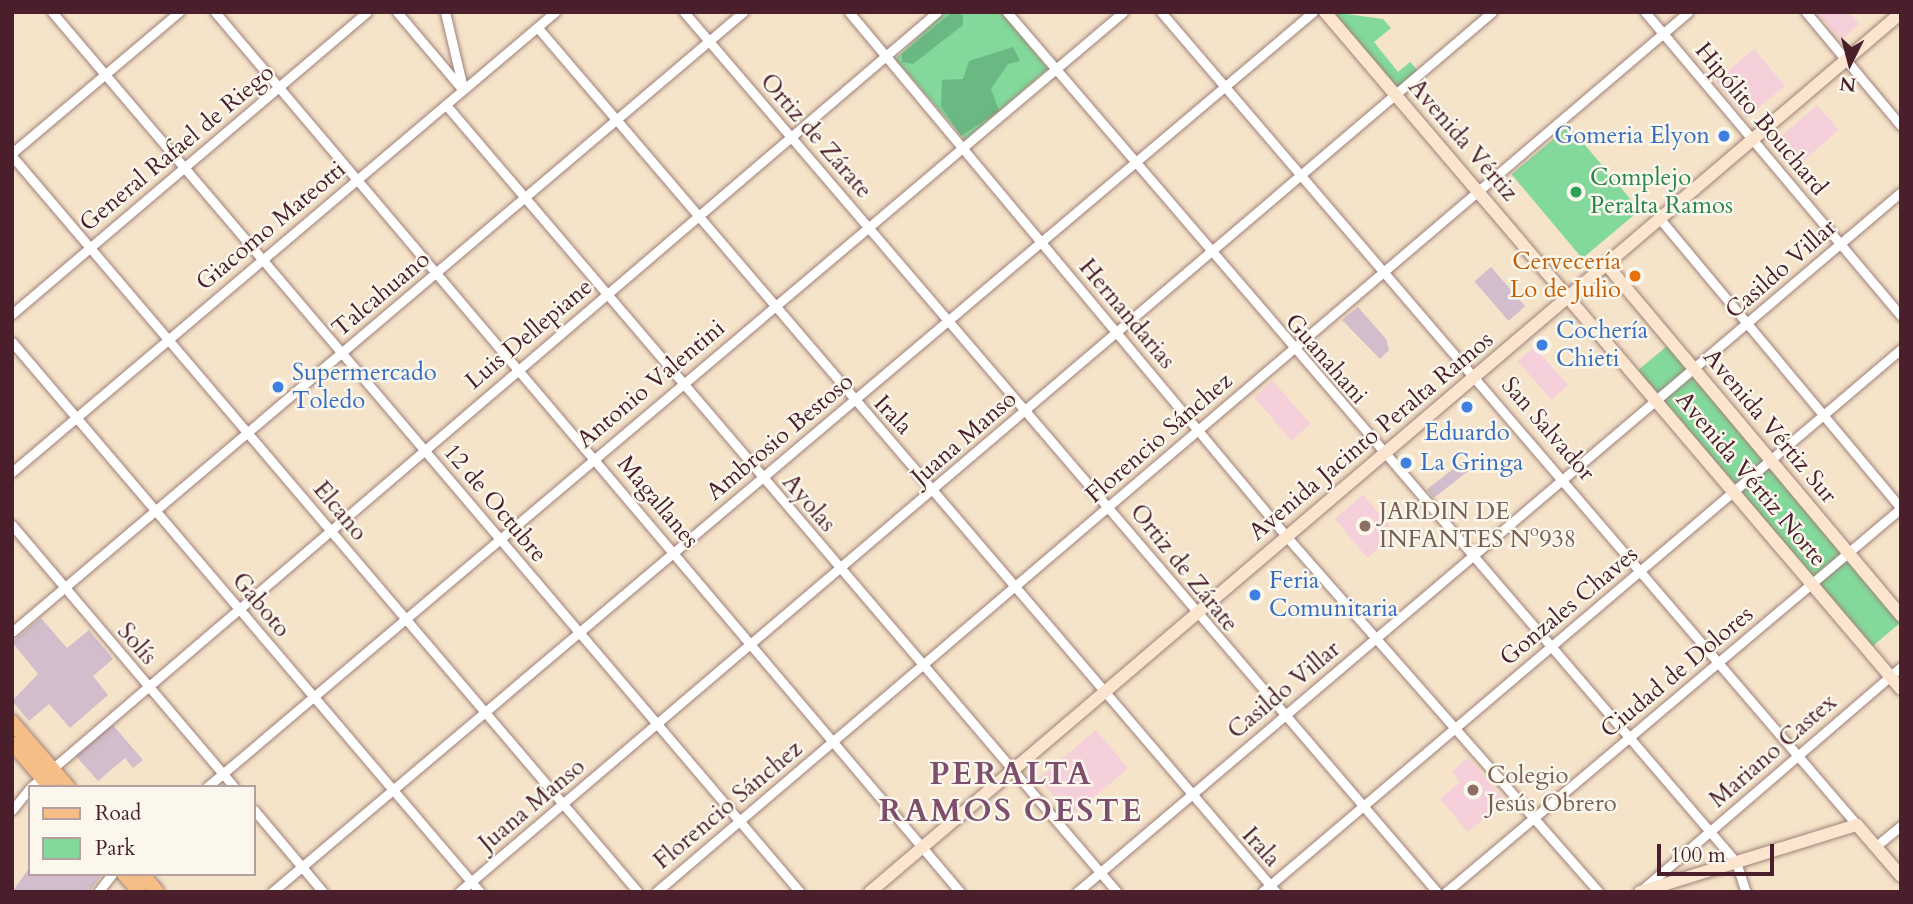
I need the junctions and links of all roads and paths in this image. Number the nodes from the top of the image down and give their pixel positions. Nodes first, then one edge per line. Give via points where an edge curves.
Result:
1 (52, 12) edge
2 (179, 12) edge
3 (215, 12) edge
4 (367, 12) edge
5 (397, 12) edge
6 (445, 12) edge
7 (555, 12) edge
8 (684, 12) edge
9 (743, 12) edge
10 (849, 12) edge
11 (937, 12) edge
12 (1007, 12) edge
13 (1122, 12) edge
14 (1161, 12) edge
15 (1313, 12) edge
16 (1325, 12) edge
17 (1473, 12) edge
18 (1492, 12) edge
19 (1645, 12) edge
20 (1688, 12) edge
21 (1806, 12) edge
22 (1901, 13) edge
23 (1481, 21) junction
24 (538, 28) junction
25 (1663, 33) junction
26 (709, 42) junction
27 (886, 56) junction
28 (1846, 59) junction
29 (1056, 69) junction
30 (105, 75) junction
31 (279, 87) junction
32 (1224, 87) junction
33 (463, 90) junction
34 (1396, 94) junction
35 (446, 105) junction
36 (617, 120) junction
37 (1901, 125) edge
38 (790, 137) junction
39 (1753, 140) junction
40 (964, 148) junction
41 (12, 154) edge
42 (1132, 165) junction
43 (184, 167) junction
44 (1299, 177) junction
45 (357, 178) junction
46 (1479, 191) junction
47 (1901, 192) edge
48 (525, 197) junction
49 (698, 216) junction
50 (1660, 219) junction
51 (869, 227) junction
52 (1041, 243) junction
53 (1840, 243) junction
54 (90, 247) junction
55 (1209, 254) junction
56 (262, 259) junction
57 (1606, 264) junction
58 (1385, 271) junction
59 (436, 272) junction
60 (606, 293) junction
61 (1568, 297) junction
62 (773, 306) junction
63 (12, 314) edge
64 (1901, 316) edge
65 (946, 317) junction
66 (1747, 324) junction
67 (1117, 332) junction
68 (168, 339) junction
69 (12, 342) edge
70 (1292, 349) junction
71 (1901, 349) edge
72 (342, 352) junction
73 (518, 368) junction
74 (1693, 368) junction
75 (1475, 376) junction
76 (682, 383) junction
77 (1655, 399) junction
78 (853, 400) junction
79 (1026, 410) junction
80 (76, 417) junction
81 (1821, 417) junction
82 (1199, 429) junction
83 (248, 432) junction
84 (424, 449) junction
85 (1382, 454) junction
86 (594, 457) junction
87 (1771, 461) junction
88 (12, 472) edge
89 (762, 477) junction
90 (1564, 478) junction
91 (935, 488) junction
92 (1734, 492) junction
93 (1109, 506) junction
94 (1901, 508) edge
95 (155, 510) junction
96 (12, 525) edge
97 (330, 529) junction
98 (1286, 536) junction
99 (499, 538) junction
100 (674, 551) junction
101 (1849, 553) junction
102 (1469, 558) junction
103 (840, 568) junction
104 (1642, 570) junction
105 (1812, 584) junction
106 (1016, 585) junction
107 (64, 588) junction
108 (238, 607) junction
109 (1194, 614) junction
110 (1901, 616) edge
111 (405, 618) junction
112 (579, 631) junction
113 (12, 632) edge
114 (1376, 637) junction
115 (748, 644) junction
116 (1548, 649) junction
117 (1718, 663) junction
118 (923, 665) junction
119 (1901, 667) edge
120 (1890, 676) junction
121 (146, 685) junction
122 (1901, 689) edge
123 (1101, 693) junction
124 (314, 696) junction
125 (485, 711) junction
126 (1284, 714) junction
127 (12, 722) edge
128 (657, 723) junction
129 (1455, 728) junction
130 (1626, 739) junction
131 (12, 743) edge
132 (830, 743) junction
133 (1797, 755) junction
134 (1013, 769) junction
135 (222, 774) junction
136 (40, 781) edge
137 (59, 785) edge
138 (209, 785) edge
139 (232, 785) edge
140 (392, 789) junction
141 (28, 793) edge
142 (1190, 795) junction
143 (563, 803) junction
144 (1362, 807) junction
145 (12, 810) edge
146 (256, 812) edge
147 (1534, 817) junction
148 (740, 820) junction
149 (1857, 825) junction
150 (1901, 826) edge
151 (1707, 833) junction
152 (1876, 846) junction
153 (920, 848) junction
154 (1736, 862) junction
155 (301, 866) junction
156 (1100, 872) junction
157 (110, 876) edge
158 (126, 876) edge
159 (144, 876) edge
160 (1901, 876) edge
161 (471, 881) junction
162 (1269, 890) edge
163 (98, 892) edge
164 (139, 892) edge
165 (157, 892) edge
166 (272, 892) edge
167 (323, 892) edge
168 (459, 892) edge
169 (480, 892) edge
170 (639, 892) edge
171 (656, 892) edge
172 (800, 892) edge
173 (870, 892) edge
174 (960, 892) edge
175 (1077, 892) edge
176 (1117, 892) edge
177 (1437, 892) edge
178 (1446, 892) edge
179 (1599, 892) edge
180 (1640, 892) edge
181 (1746, 892) edge

1 - 30 street, 12 de Octubre
2 - 30 street
3 - 31 street, Magallanes
4 - 31 street, General Rafael de Riego
5 - 33 street
6 - 33 street
7 - 24 street, Giacomo Mateotti
8 - 26 street, Ortiz de Zárate
9 - 26 street, Talcahuano
10 - 27 street, Hernandarias
11 - 27 street, Luis Dellepiane
12 - 29 street, Guanahani
13 - 29 street, Antonio Valentini
14 - 32 street, San Salvador
15 - 32 street, Ambrosio Bestoso
16 - 34 street, Avenida Vértiz
17 - 23 street
18 - 23 street, Juana Manso
19 - 25 street, Hipólito Bouchard
20 - 25 street, Florencio Sánchez
21 - 28 street
22 - 28 street, Avenida Jacinto Peralta Ramos
23 - 34 street, Juana Manso
24 - 33 street, Giacomo Mateotti
24 - 36 street, Irala
25 - 39 street, Hipólito Bouchard
25 - 46 street, Florencio Sánchez
26 - 36 street, Talcahuano
26 - 38 street, Ortiz de Zárate
27 - 38 street, Luis Dellepiane
27 - 40 street, Hernandarias
28 - 37 street
28 - 39 street, Avenida Jacinto Peralta Ramos
29 - 40 street, Antonio Valentini
29 - 42 street, Guanahani
30 - 41 street
30 - 43 street, 12 de Octubre
31 - 43 street, General Rafael de Riego
31 - 45 street, Magallanes
32 - 42 street, Ambrosio Bestoso
32 - 44 street, San Salvador
33 - 35 street, Giacomo Mateotti
34 - 44 street, Juana Manso
34 - 46 street, Avenida Vértiz
35 - 45 street, Giacomo Mateotti
35 - 48 street, Ayolas
36 - 48 street, Talcahuano
36 - 49 street, Irala
38 - 49 street, Luis Dellepiane
38 - 51 street, Ortiz de Zárate
39 - 50 street, Avenida Jacinto Peralta Ramos
39 - 53 street, Hipólito Bouchard
40 - 51 street, Antonio Valentini
40 - 52 street, Hernandarias
41 - 54 street, Elcano
42 - 52 street, Ambrosio Bestoso
42 - 55 street, Guanahani
43 - 54 street, General Rafael de Riego
43 - 56 street, 12 de Octubre
44 - 55 street, Juana Manso
44 - 58 street, San Salvador
45 - 56 street, Giacomo Mateotti
45 - 59 street, Magallanes
46 - 58 street, Florencio Sánchez
46 - 61 street, Avenida Vértiz
47 - 53 street, Casildo Villar
48 - 59 street, Talcahuano
48 - 60 street, Ayolas
49 - 60 street, Luis Dellepiane
49 - 62 street, Irala
50 - 57 street, Avenida Jacinto Peralta Ramos
50 - 66 street
51 - 62 street, Antonio Valentini
51 - 65 street, Ortiz de Zárate
52 - 65 street, Ambrosio Bestoso
52 - 67 street, Hernandarias
53 - 64 street, Hipólito Bouchard
53 - 66 street, Casildo Villar
54 - 63 street, General Rafael de Riego
54 - 68 street, Elcano
55 - 67 street, Juana Manso
55 - 70 street, Guanahani
56 - 68 street, Giacomo Mateotti
56 - 72 street, 12 de Octubre
57 - 61 street, Avenida Jacinto Peralta Ramos
57 - 74 street, Avenida Vértiz Sur
58 - 70 street, Florencio Sánchez
58 - 75 street, San Salvador
59 - 72 street, Talcahuano
59 - 73 street, Magallanes
60 - 73 street, Luis Dellepiane
60 - 76 street, Ayolas
61 - 75 street, Avenida Jacinto Peralta Ramos
61 - 77 street, Avenida Vértiz Norte
62 - 76 street, Antonio Valentini
62 - 78 street, Irala
65 - 78 street, Ambrosio Bestoso
65 - 79 street, Ortiz de Zárate
66 - 74 street, Casildo Villar
66 - 81 street
67 - 79 street, Juana Manso
67 - 82 street, Hernandarias
68 - 80 street, Giacomo Mateotti
68 - 83 street, Elcano
69 - 80 street, Gaboto
70 - 82 street, Florencio Sánchez
70 - 85 street, Guanahani
71 - 81 street, Gonzales Chaves
72 - 83 street, Talcahuano
72 - 84 street, 12 de Octubre
73 - 84 street, Luis Dellepiane
73 - 86 street, Magallanes
74 - 77 street, Casildo Villar
74 - 87 street, Avenida Vértiz Sur
75 - 85 street, Avenida Jacinto Peralta Ramos
75 - 90 street, San Salvador
76 - 86 street, Antonio Valentini
76 - 89 street, Ayolas
77 - 90 street, Casildo Villar
77 - 92 street, Avenida Vértiz Norte
78 - 89 street, Ambrosio Bestoso
78 - 91 street, Irala
79 - 91 street, Juana Manso
79 - 93 street, Ortiz de Zárate
80 - 88 street, Giacomo Mateotti
80 - 95 street, Gaboto
81 - 87 street, Gonzales Chaves
81 - 94 street
82 - 93 street, Florencio Sánchez
82 - 98 street, Hernandarias
83 - 95 street, Talcahuano
83 - 97 street, Elcano
84 - 97 street, Luis Dellepiane
84 - 99 street, 12 de Octubre
85 - 98 street, Avenida Jacinto Peralta Ramos
85 - 102 street, Guanahani
86 - 99 street, Antonio Valentini
86 - 100 street, Magallanes
87 - 92 street, Gonzales Chaves
87 - 101 street, Avenida Vértiz Sur
89 - 100 street, Ambrosio Bestoso
89 - 103 street, Ayolas
90 - 102 street, Casildo Villar
90 - 104 street, San Salvador
91 - 103 street, Juana Manso
91 - 106 street, Irala
92 - 104 street, Gonzales Chaves
92 - 105 street, Avenida Vértiz Norte
93 - 106 street, Florencio Sánchez
93 - 109 street, Ortiz de Zárate
94 - 101 street, Ciudad de Dolores
95 - 107 street, Talcahuano
95 - 108 street, Gaboto
96 - 107 street, Solís
97 - 108 street, Luis Dellepiane
97 - 111 street, Elcano
98 - 109 street, Avenida Jacinto Peralta Ramos
98 - 114 street, Hernandarias
99 - 111 street, Antonio Valentini
99 - 112 street, 12 de Octubre
100 - 112 street, Ambrosio Bestoso
100 - 115 street, Magallanes
101 - 105 street, Ciudad de Dolores
101 - 110 street, Avenida Vértiz Sur
102 - 114 street, Casildo Villar
102 - 116 street, Guanahani
103 - 115 street, Juana Manso
103 - 118 street, Ayolas
104 - 116 street, Gonzales Chaves
104 - 117 street, San Salvador
105 - 117 street, Ciudad de Dolores
105 - 120 street, Avenida Vértiz Norte
106 - 118 street, Florencio Sánchez
106 - 123 street, Irala
107 - 113 street, Talcahuano
107 - 121 street, Solís
108 - 121 street, Luis Dellepiane
108 - 124 street, Gaboto
109 - 123 street, Avenida Jacinto Peralta Ramos
109 - 126 street, Ortiz de Zárate
111 - 124 street, Antonio Valentini
111 - 125 street, Elcano
112 - 125 street, Ambrosio Bestoso
112 - 128 street, 12 de Octubre
114 - 126 street, Casildo Villar
114 - 129 street, Hernandarias
115 - 128 street, Juana Manso
115 - 132 street, Magallanes
116 - 129 street, Gonzales Chaves
116 - 130 street, Guanahani
117 - 130 street, Ciudad de Dolores
117 - 133 street, San Salvador
118 - 132 street, Florencio Sánchez
118 - 134 street, Ayolas
119 - 120 street, Mariano Castex
120 - 122 street, Avenida Vértiz Norte
120 - 133 street, Mariano Castex
121 - 135 street, Solís
121 - 136 street, Luis Dellepiane
123 - 134 street, Avenida Jacinto Peralta Ramos
123 - 142 street, Irala
124 - 135 street, Antonio Valentini
124 - 140 street, Gaboto
125 - 140 street, Ambrosio Bestoso
125 - 143 street, Elcano
126 - 142 street, Casildo Villar
126 - 144 street, Ortiz de Zárate
127 - 136 main road
128 - 143 street, Juana Manso
128 - 148 street, 12 de Octubre
129 - 144 street, Gonzales Chaves
129 - 147 street, Hernandarias
130 - 147 street, Ciudad de Dolores
130 - 151 street, Guanahani
131 - 136 main road
132 - 148 street, Florencio Sánchez
132 - 153 street, Magallanes
133 - 149 street, San Salvador
133 - 151 street, Mariano Castex
134 - 153 street, Avenida Jacinto Peralta Ramos
134 - 156 street, Ayolas
135 - 138 street, Antonio Valentini
135 - 139 street, Solís
136 - 137 main road
140 - 155 street, Ambrosio Bestoso
140 - 161 street, Gaboto
141 - 145 street, Luis Dellepiane
142 - 156 street, Casildo Villar
142 - 162 street, Irala
143 - 161 street, Juana Manso
143 - 170 street, Elcano
144 - 162 street, Gonzales Chaves
144 - 177 street, Ortiz de Zárate
146 - 155 street
147 - 178 street, Ciudad de Dolores
147 - 179 street, Hernandarias
148 - 171 street, Florencio Sánchez
148 - 172 street, 12 de Octubre
149 - 152 street, San Salvador
149 - 154 street
150 - 152 street
151 - 154 street, Guanahani
151 - 180 street, Mariano Castex
152 - 160 street, San Salvador
153 - 173 street, Avenida Jacinto Peralta Ramos
153 - 174 street, Magallanes
154 - 180 street
154 - 181 street, Guanahani
155 - 166 street, Ambrosio Bestoso
155 - 167 street
156 - 175 street, Casildo Villar
156 - 176 street, Ayolas
157 - 163 street
158 - 164 main road
159 - 165 main road
161 - 168 street, Juana Manso
161 - 169 street, Gaboto

